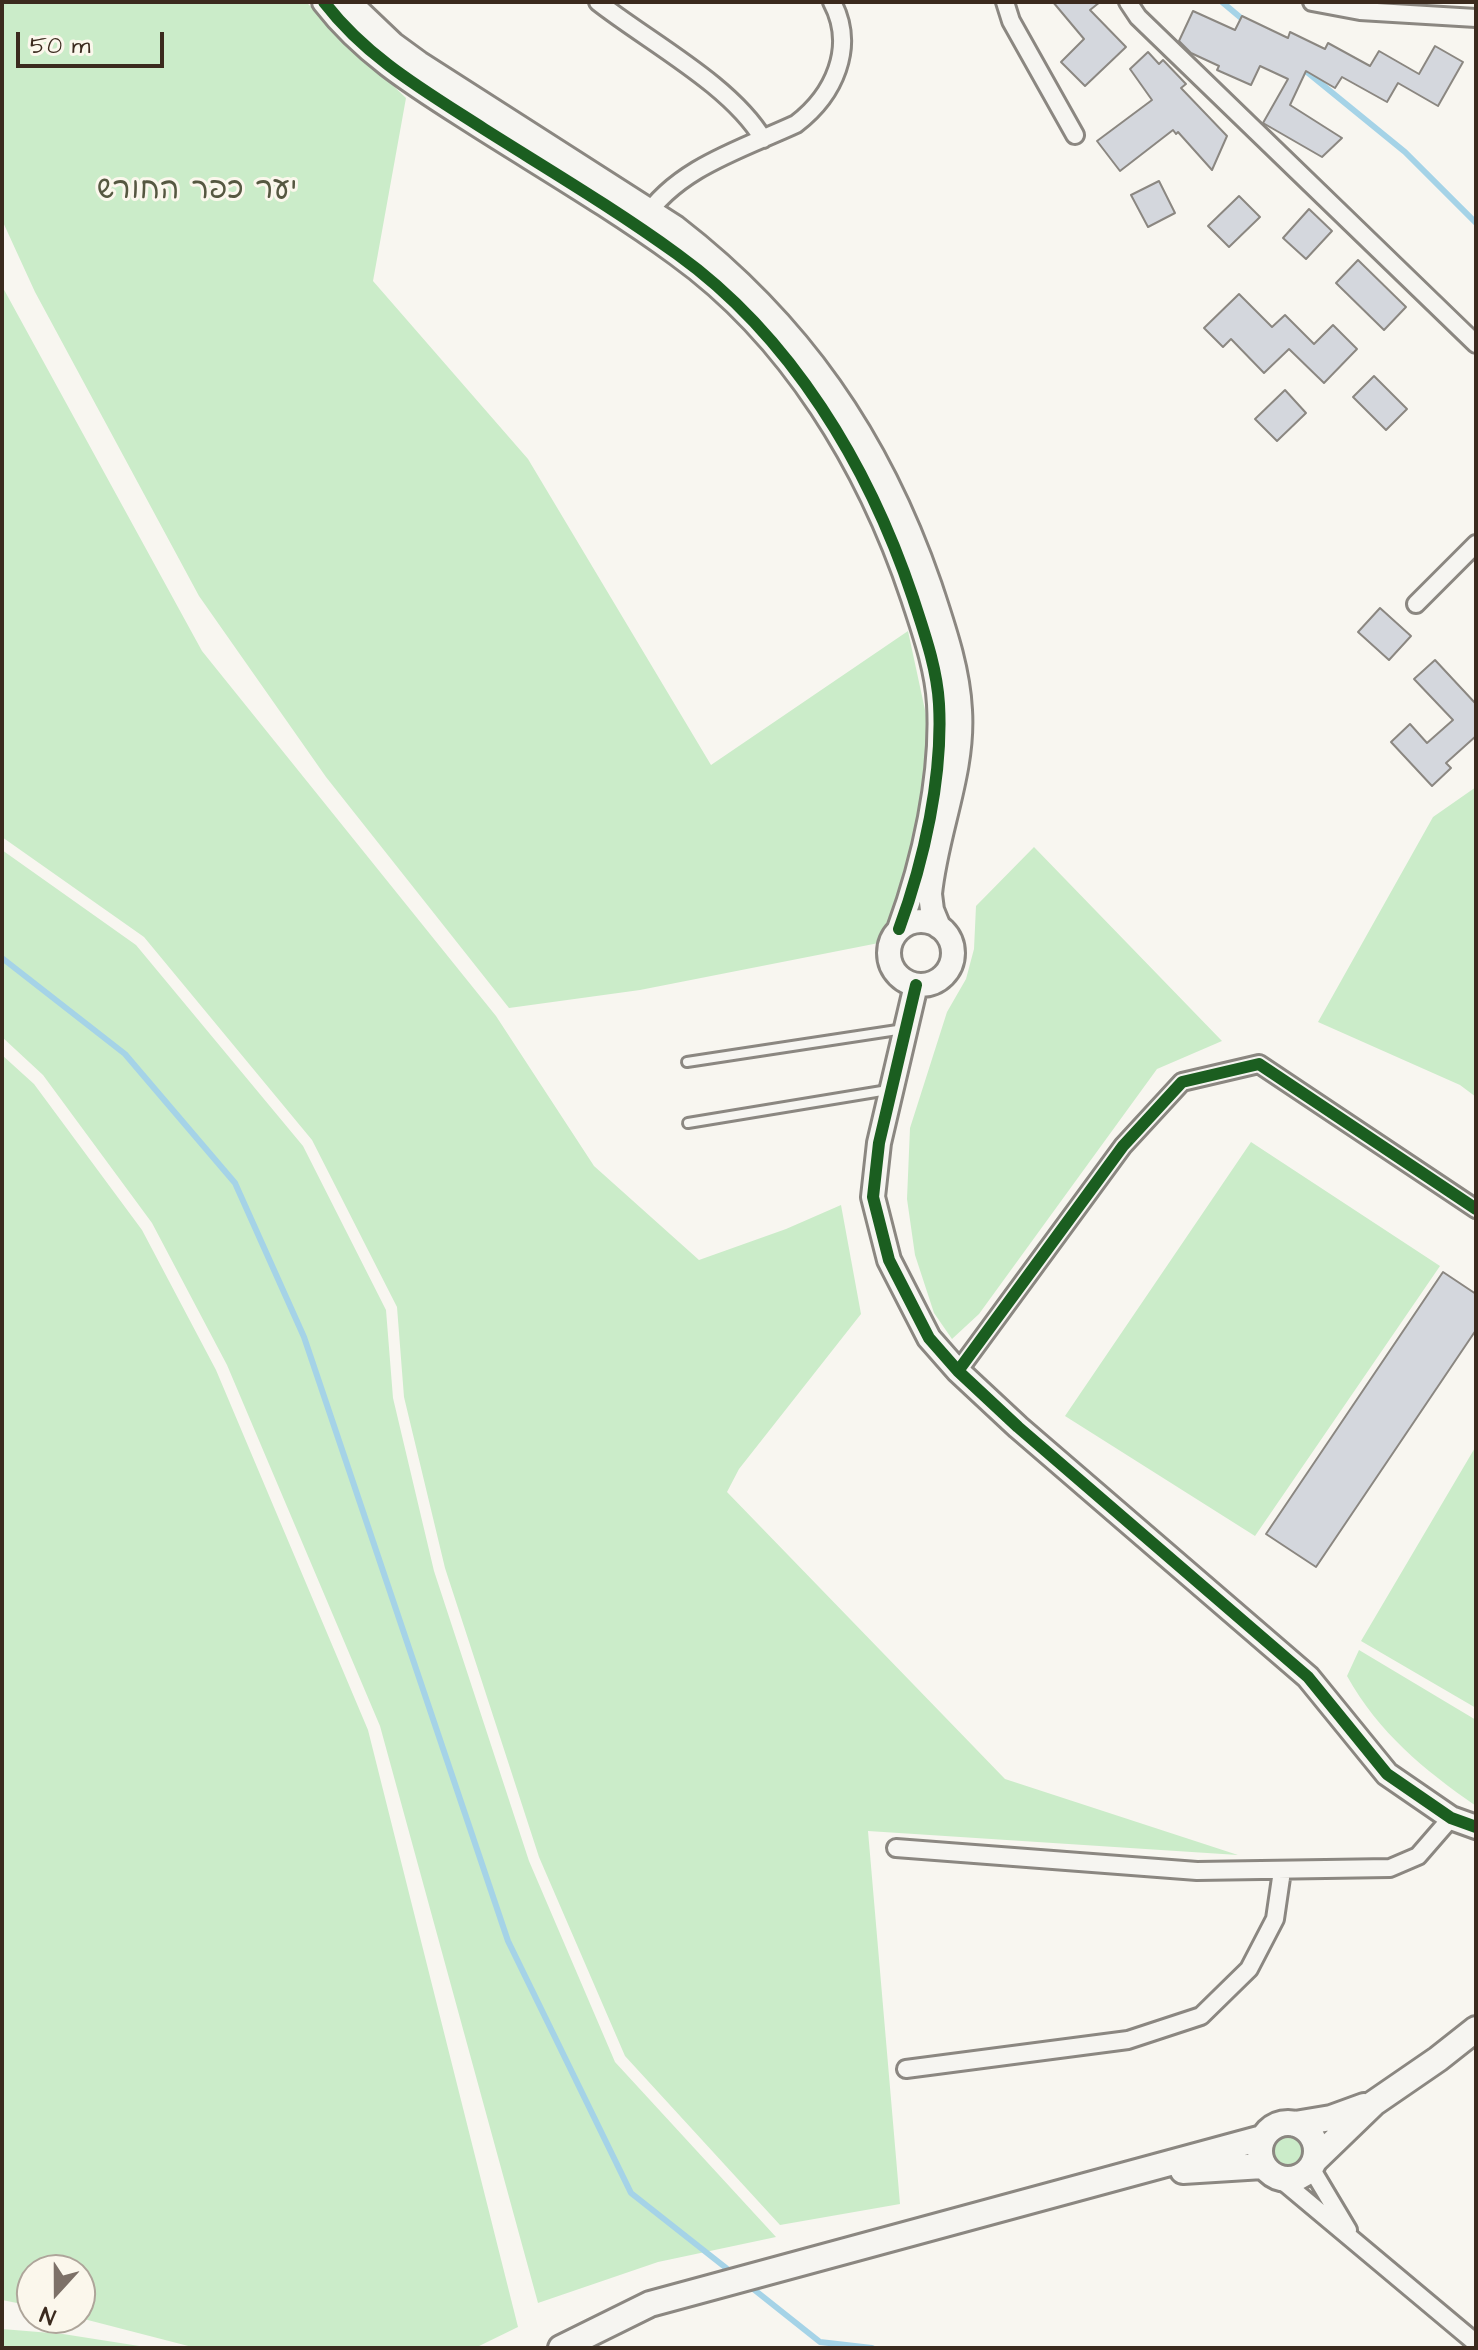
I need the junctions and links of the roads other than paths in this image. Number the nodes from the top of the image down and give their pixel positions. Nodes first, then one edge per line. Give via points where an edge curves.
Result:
1 (324, 2) edge
2 (349, 2) edge
3 (598, 2) edge
4 (832, 2) edge
5 (1005, 2) edge
6 (1128, 2) edge
7 (1312, 2) edge
8 (1476, 18) edge
9 (1075, 135) dead end
10 (763, 139) junction
11 (644, 219) junction
12 (1476, 344) edge
13 (1476, 544) edge
14 (1416, 604) dead end
15 (939, 927) junction
16 (899, 929) junction
17 (916, 985) junction
18 (905, 1029) junction
19 (687, 1062) dead end
20 (893, 1089) junction
21 (688, 1123) dead end
22 (1476, 1209) edge
23 (958, 1371) junction
24 (1451, 1818) junction
25 (1476, 1827) edge
26 (896, 1848) dead end
27 (1282, 1871) junction
28 (1476, 2029) edge
29 (906, 2069) dead end
30 (1374, 2103) junction
31 (1295, 2124) junction
32 (1262, 2138) junction
33 (1313, 2164) junction
34 (1271, 2172) junction
35 (1137, 2173) junction
36 (1355, 2241) junction
37 (1476, 2343) edge
38 (561, 2348) edge

1 - 11 street via 394,71
2 - 11 street via 393,44
3 - 10 street via 723,92
4 - 10 street via 843,36 835,78 811,113
5 - 9 street
6 - 12 street
7 - 8 street via 1360,11
10 - 11 street via 685,176
11 - 15 street via 712,256 796,341 872,451 910,530 941,618 960,709 956,769 931,886
11 - 16 street via 789,362 851,457 903,567 934,672 939,733 933,796
13 - 14 street
15 - 16 street via 920,921
15 - 17 street via 951,945 951,963 938,980
16 - 17 street via 891,940 889,962 903,980
17 - 18 street
18 - 19 lane
18 - 20 street
20 - 21 lane
20 - 23 street via 873,1197 889,1260 929,1338
22 - 23 street via 1259,1064 1182,1082 1123,1146
23 - 24 street via 1308,1677 1387,1774
24 - 25 street
24 - 27 street via 1418,1856 1390,1868
26 - 27 street via 1197,1871
27 - 29 street via 1275,1919 1249,1969 1201,2016 1128,2040
28 - 30 main road
30 - 31 main road
30 - 33 main road
31 - 32 main road via 1277,2125
31 - 33 main road via 1315,2142
32 - 34 main road via 1260,2157
32 - 35 main road
33 - 34 main road via 1297,2178
33 - 36 street
34 - 35 main road
34 - 36 street
35 - 38 main road via 650,2304
36 - 37 street

